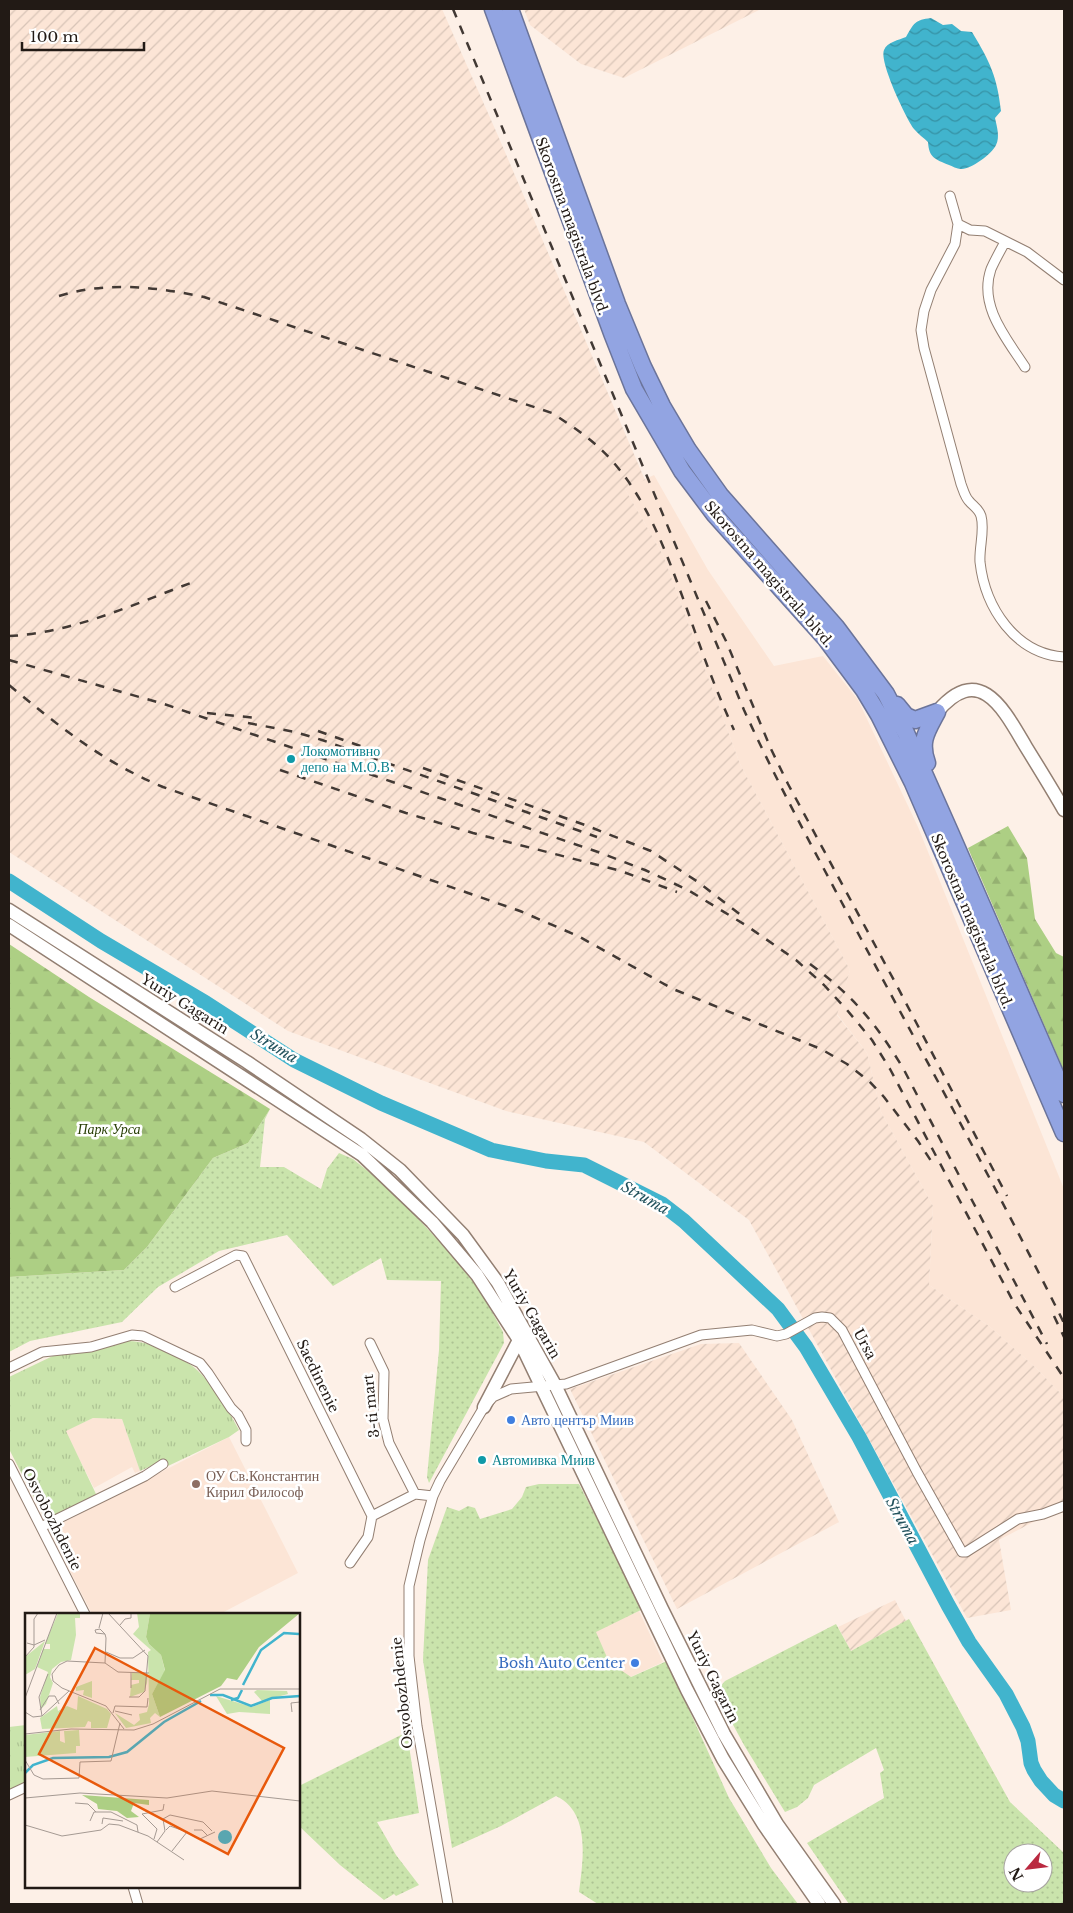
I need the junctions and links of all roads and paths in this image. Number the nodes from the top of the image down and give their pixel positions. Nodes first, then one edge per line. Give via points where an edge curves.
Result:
1 (493, 9) edge
2 (510, 9) edge
3 (516, 48) junction
4 (950, 196) dead end
5 (958, 224) junction
6 (1005, 242) junction
7 (1064, 280) edge
8 (1025, 368) dead end
9 (762, 555) junction
10 (1064, 657) edge
11 (873, 675) junction
12 (937, 712) junction
13 (1064, 810) edge
14 (950, 832) junction
15 (9, 910) edge
16 (9, 925) edge
17 (1064, 1094) edge
18 (1064, 1133) edge
19 (175, 1287) dead end
20 (519, 1340) junction
21 (370, 1343) dead end
22 (9, 1368) edge
23 (542, 1385) junction
24 (555, 1385) junction
25 (484, 1407) junction
26 (246, 1441) dead end
27 (9, 1464) edge
28 (163, 1464) dead end
29 (415, 1494) junction
30 (433, 1496) junction
31 (1064, 1506) edge
32 (372, 1516) junction
33 (41, 1527) junction
34 (350, 1563) dead end
35 (84, 1613) edge
36 (25, 1787) edge
37 (9, 1795) edge
38 (133, 1888) edge
39 (138, 1904) edge
40 (448, 1904) edge
41 (819, 1904) edge
42 (834, 1904) edge

1 - 3 highway, Skorostna magistrala blvd.
2 - 3 highway, Skorostna magistrala blvd.
3 - 9 highway, Skorostna magistrala blvd. via 643,367 688,450
4 - 5 street
5 - 6 street
5 - 10 street via 955,244 924,311 921,330 924,348 961,484 982,518 980,560 988,597 1011,632 1030,647
6 - 7 street via 1027,252
6 - 8 street via 991,271 990,306
9 - 11 highway, Skorostna magistrala blvd. via 836,627
9 - 18 highway, Skorostna magistrala blvd. via 838,654 879,715 916,792
11 - 12 highway via 910,718 920,719
11 - 14 highway, Skorostna magistrala blvd. via 906,733
12 - 13 street via 949,698 961,692 981,692 993,697
12 - 14 highway via 923,746
14 - 17 highway, Skorostna magistrala blvd.
15 - 24 street, Yuriy Gagarin via 305,1099 400,1170 482,1259
16 - 20 street, Yuriy Gagarin via 362,1155 454,1247 477,1275
19 - 32 street, Saedinenie via 236,1255 243,1256
20 - 23 street, Yuriy Gagarin
20 - 25 street
21 - 29 street, 3-ti mart via 384,1372 383,1419 389,1443
22 - 26 street via 42,1352 91,1347 132,1335 143,1336 200,1363 238,1415 246,1430
23 - 24 street, Ursa
23 - 25 street, Osvobozhdenie via 501,1392
23 - 41 street, Yuriy Gagarin via 687,1690 723,1758 764,1825
24 - 31 street, Ursa via 566,1384 701,1335 752,1330 777,1336 815,1318 830,1318 842,1330 962,1552 1018,1519
24 - 42 street, Yuriy Gagarin via 724,1734 777,1824
25 - 30 street, Osvobozhdenie
27 - 33 street, Osvobozhdenie
28 - 33 street
29 - 30 street
29 - 32 street
30 - 40 street, Osvobozhdenie via 410,1586 409,1656 417,1726
32 - 34 street via 368,1537
33 - 35 street, Osvobozhdenie
36 - 37 street
38 - 39 street

